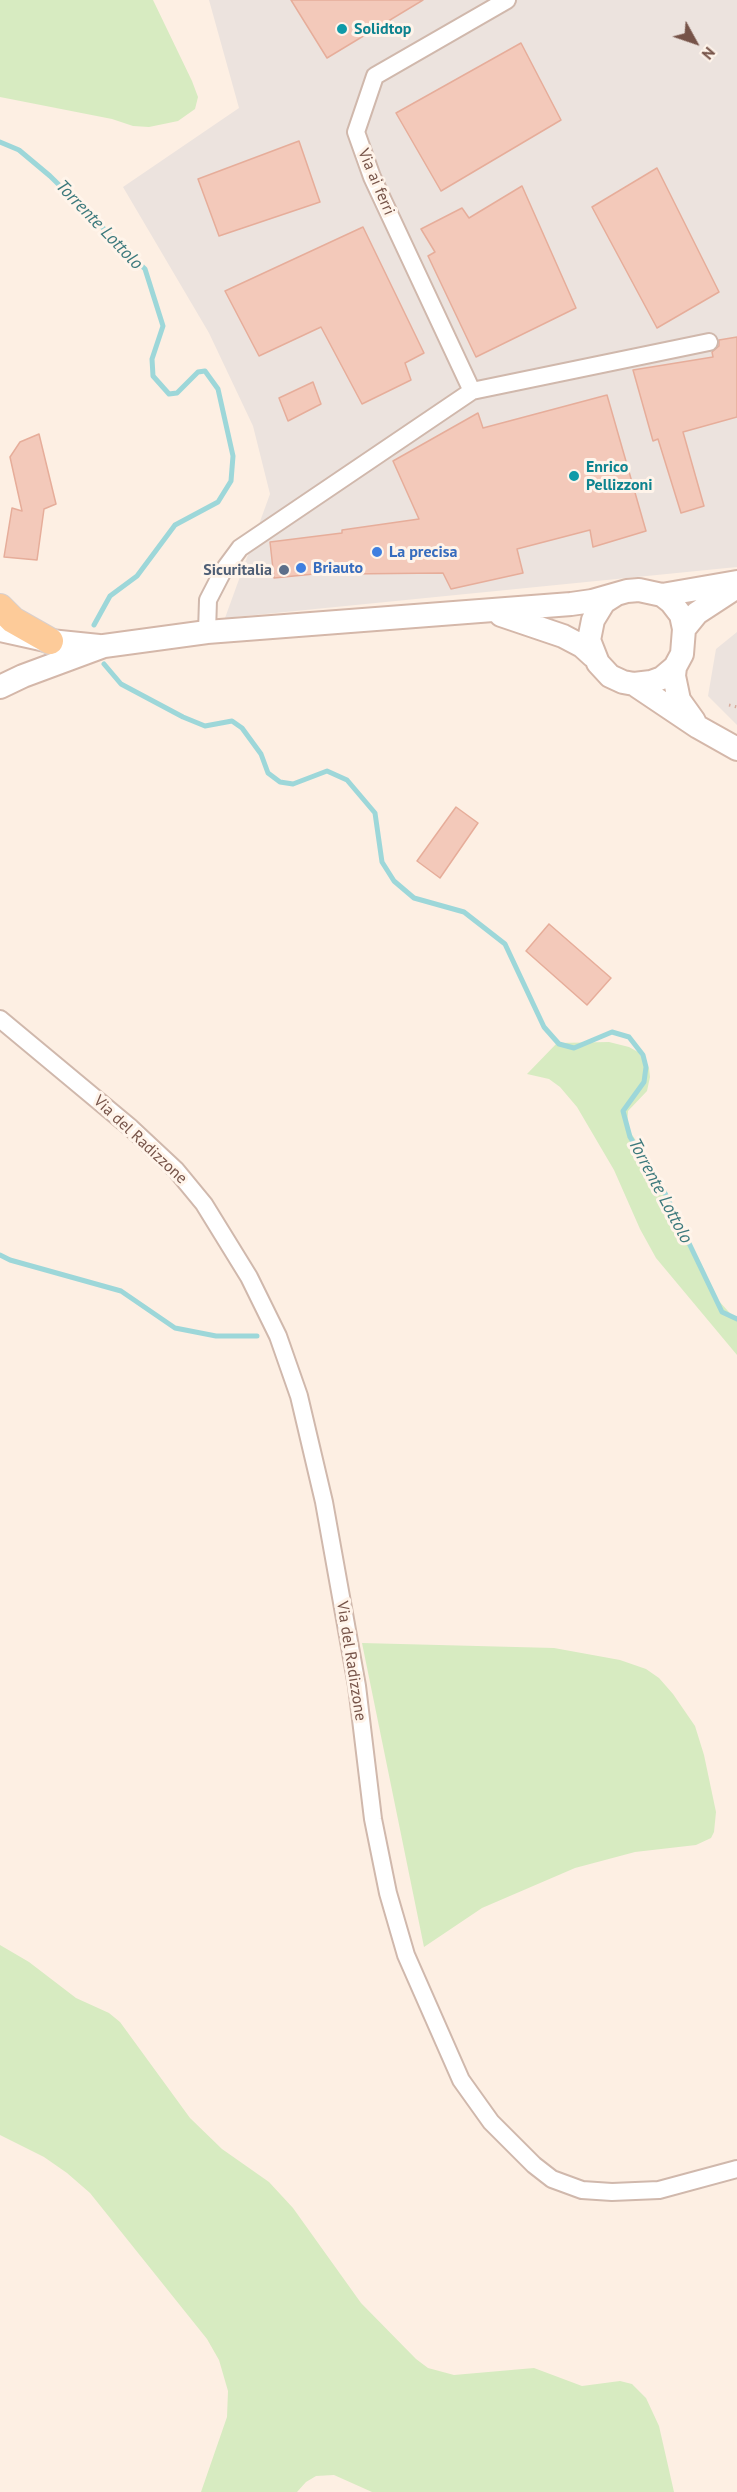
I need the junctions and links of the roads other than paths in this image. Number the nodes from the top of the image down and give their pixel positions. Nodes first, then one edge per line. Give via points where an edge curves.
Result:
1 (507, 0) edge
2 (709, 342) dead end
3 (472, 391) junction
4 (737, 582) edge
5 (737, 587) edge
6 (615, 595) junction
7 (662, 595) junction
8 (0, 607) edge
9 (485, 610) junction
10 (684, 629) junction
11 (0, 630) edge
12 (207, 632) junction
13 (50, 641) junction
14 (104, 646) junction
15 (593, 656) junction
16 (675, 667) junction
17 (634, 684) junction
18 (0, 687) edge
19 (698, 727) junction
20 (737, 749) edge
21 (0, 1019) edge
22 (737, 2169) edge

1 - 3 street, Via ai ferri via 375,76 356,132 372,177
2 - 3 street
3 - 12 street via 240,548 208,600
4 - 7 main road
5 - 10 main road via 697,613
6 - 7 main road via 639,590
6 - 9 main road via 592,601
6 - 15 main road via 604,602 592,620
7 - 10 main road via 681,615
8 - 13 main road via 13,621
9 - 12 main road
9 - 15 main road via 543,628 582,646
10 - 16 main road via 682,654
11 - 13 main road
12 - 14 main road
13 - 14 main road
14 - 18 main road
15 - 17 main road via 610,676
16 - 17 main road via 662,678
16 - 19 main road via 679,700
17 - 19 main road
19 - 20 main road
21 - 22 street, Via del Radizzone via 176,1170 204,1204 249,1277 278,1336 299,1396 324,1502 357,1686 373,1820 388,1893 406,1955 461,2080 491,2122 534,2165 552,2179 582,2190 659,2190

